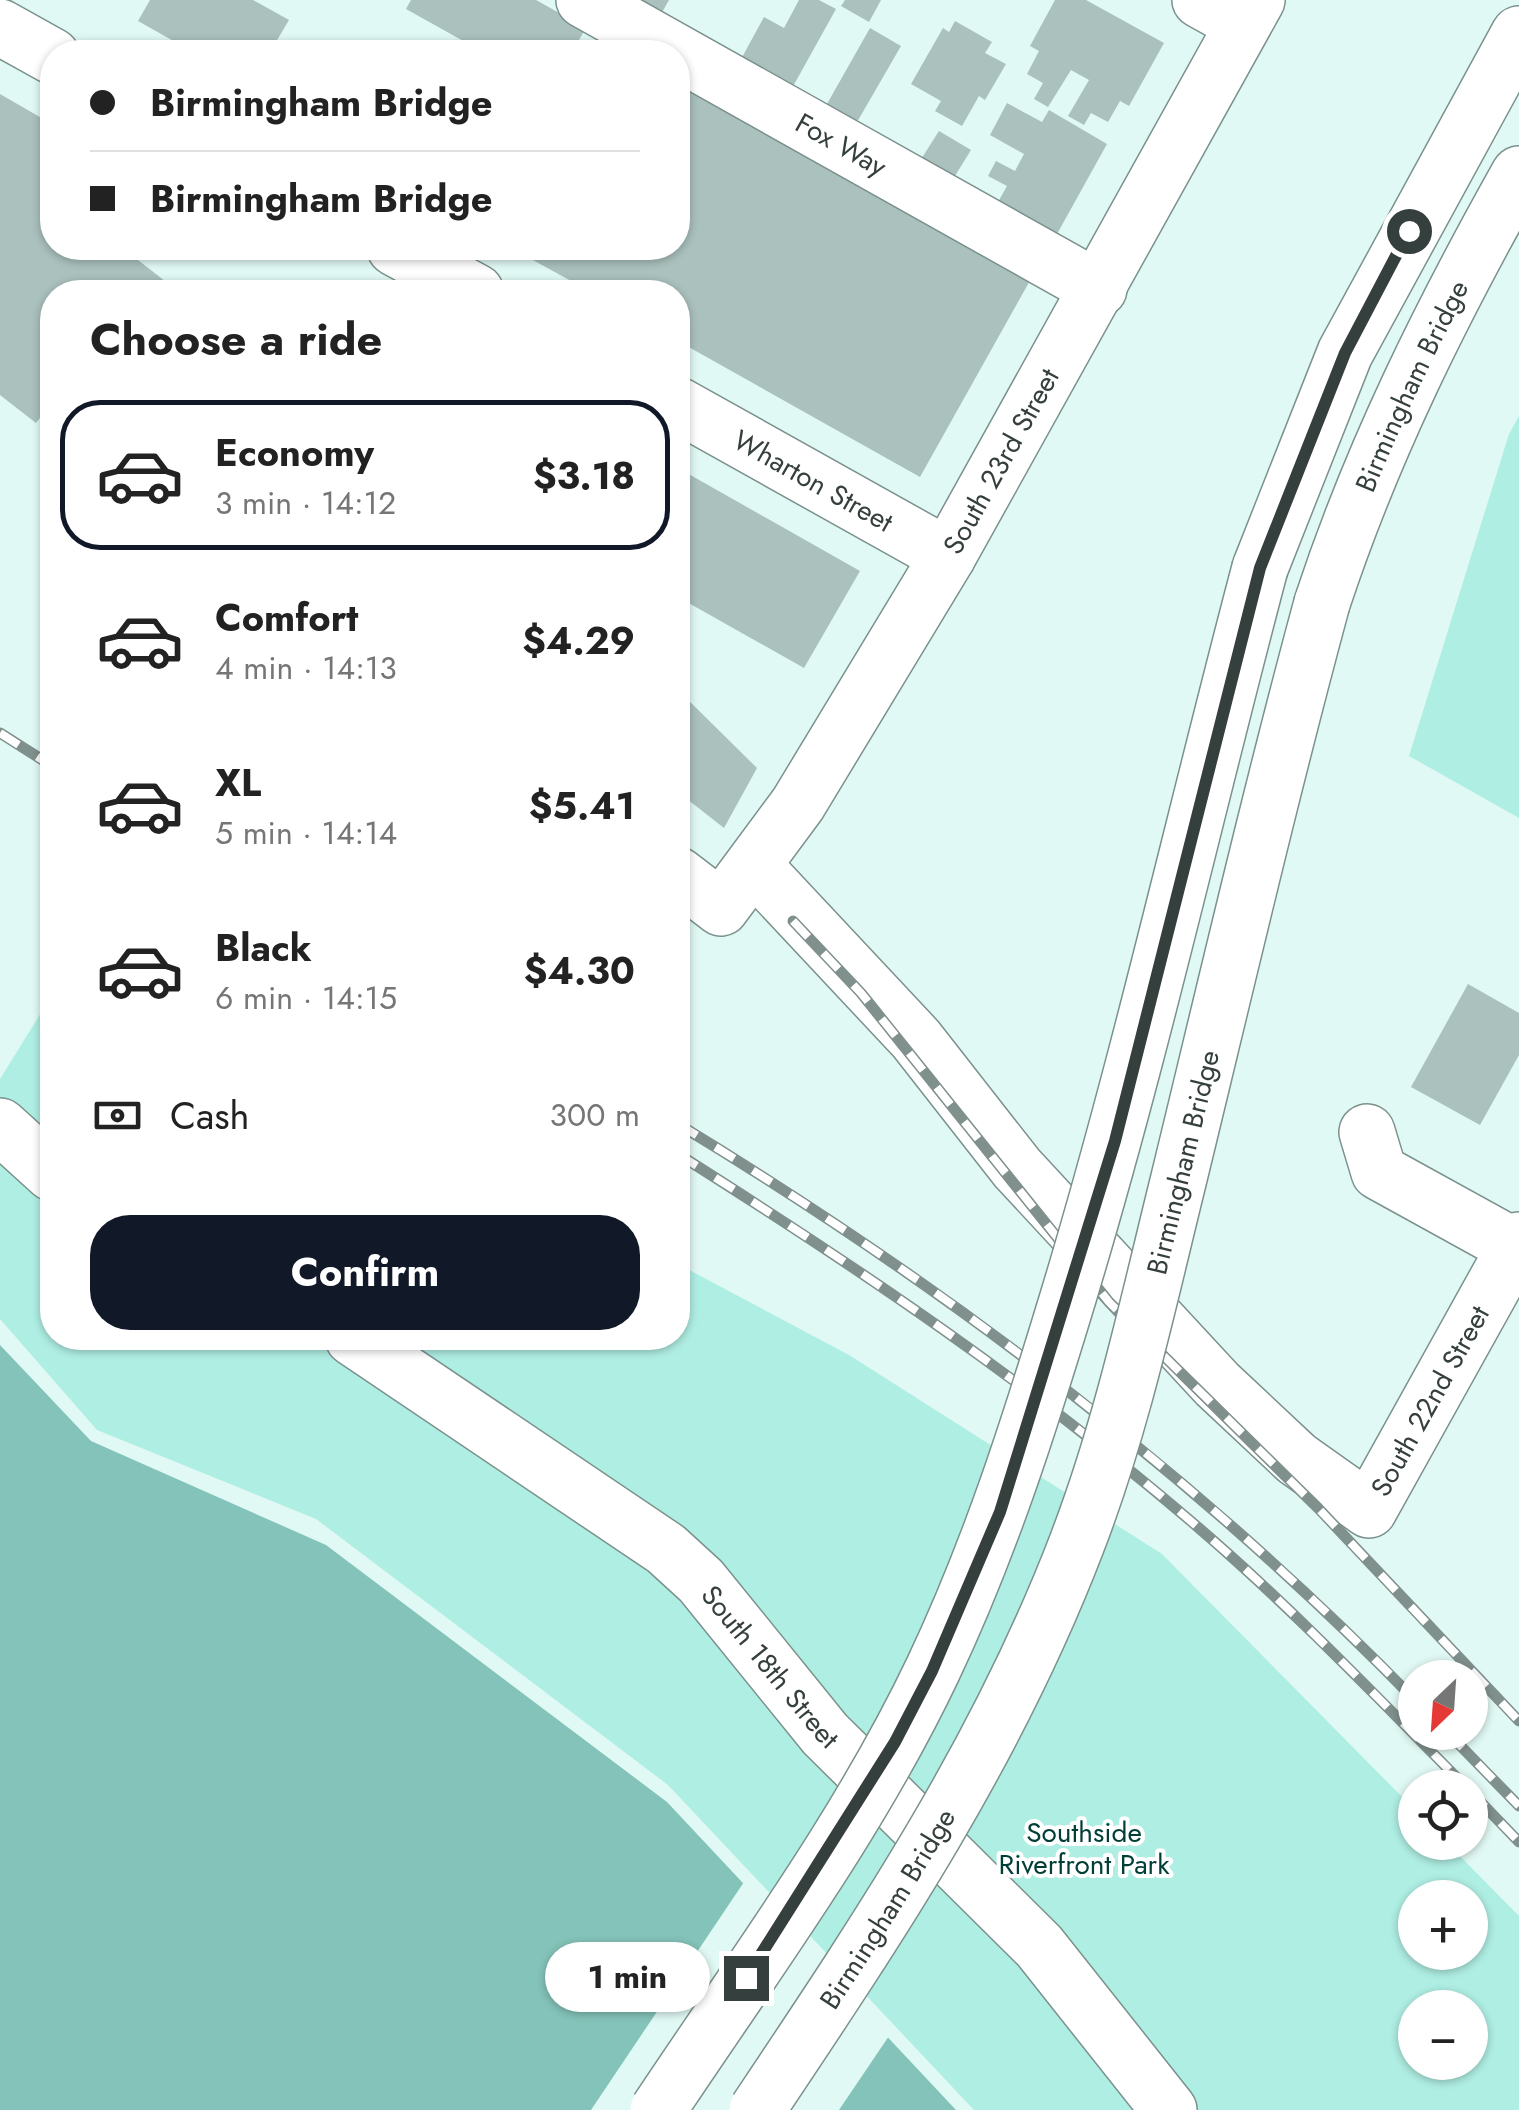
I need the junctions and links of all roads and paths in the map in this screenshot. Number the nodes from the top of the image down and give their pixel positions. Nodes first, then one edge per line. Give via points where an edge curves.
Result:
1 (584, 0) edge
2 (1234, 8) edge
3 (0, 27) edge
4 (1519, 34) edge
5 (655, 40) edge
6 (40, 49) edge
7 (690, 59) edge
8 (1519, 174) edge
9 (417, 260) edge
10 (454, 280) edge
11 (1099, 289) junction
12 (690, 412) edge
13 (948, 556) junction
14 (754, 866) junction
15 (690, 883) edge
16 (0, 1126) edge
17 (1367, 1132) dead end
18 (40, 1162) edge
19 (1517, 1244) edge
20 (1500, 1318) edge
21 (371, 1350) edge
22 (658, 2110) edge
23 (757, 2110) edge
24 (1169, 2110) edge

1 - 5 main road, Fox Way
2 - 11 main road, South 23rd Street
3 - 6 main road
4 - 22 main road, bridge via 1345,353 1260,568 1115,1141 1000,1512 895,1742
7 - 11 main road, Fox Way
8 - 23 main road, Birmingham Bridge, bridge via 1382,438 1322,603 1136,1351 1078,1541 968,1782
9 - 10 main road
11 - 13 main road, South 23rd Street
12 - 13 main road, Wharton Street
13 - 14 main road, South 23rd Street
14 - 15 main road, South 23rd Street via 721,908
14 - 20 main road, South 22nd Street via 916,1040 1017,1168 1217,1384 1296,1459 1369,1510
16 - 18 main road
17 - 19 main road via 1379,1172
19 - 20 main road, South 22nd Street
21 - 24 main road, South 18th Street via 666,1549 701,1581 825,1734 1039,1946

